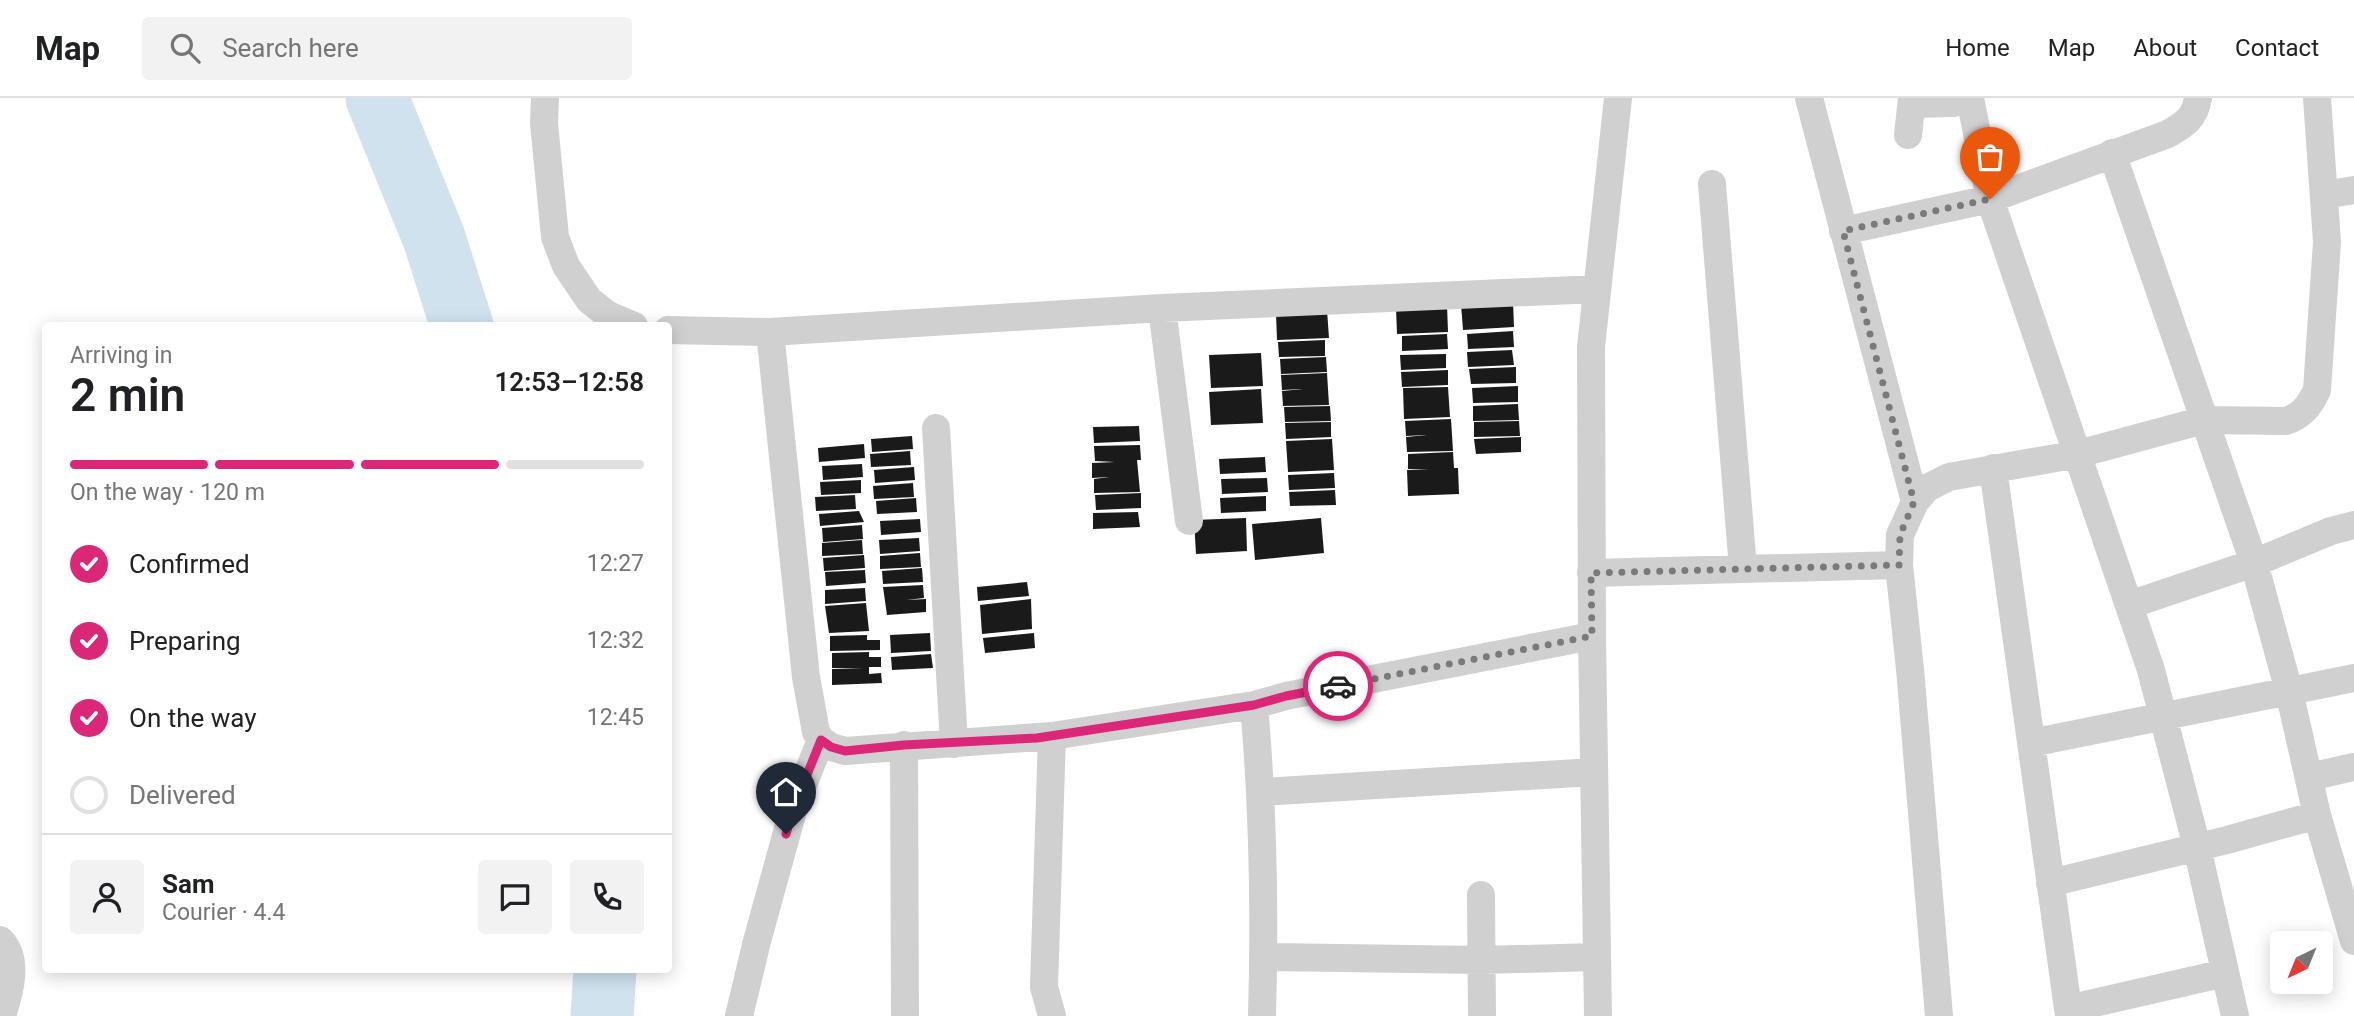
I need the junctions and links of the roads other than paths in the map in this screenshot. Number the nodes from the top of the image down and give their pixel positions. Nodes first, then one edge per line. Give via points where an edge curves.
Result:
1 (545, 98) edge
2 (1618, 98) edge
3 (1810, 98) edge
4 (1970, 98) edge
5 (2198, 98) edge
6 (2317, 98) edge
7 (1912, 101) edge
8 (1908, 135) dead end
9 (2112, 153) junction
10 (1712, 184) dead end
11 (2354, 190) edge
12 (2324, 195) junction
13 (1990, 199) junction
14 (1843, 231) junction
15 (1597, 289) junction
16 (1162, 309) junction
17 (625, 322) edge
18 (672, 330) edge
19 (770, 332) junction
20 (2204, 420) junction
21 (936, 428) dead end
22 (2078, 454) junction
23 (1993, 468) junction
24 (1914, 502) junction
25 (1189, 521) dead end
26 (2354, 525) edge
27 (2254, 564) junction
28 (1899, 565) junction
29 (1742, 569) junction
30 (1591, 573) junction
31 (2129, 605) junction
32 (1592, 636) junction
33 (2354, 678) edge
34 (2289, 691) junction
35 (1254, 705) junction
36 (2162, 717) junction
37 (1052, 736) junction
38 (821, 740) junction
39 (2031, 743) junction
40 (954, 744) junction
41 (904, 745) junction
42 (2354, 767) edge
43 (1594, 772) junction
44 (2309, 777) junction
45 (1260, 792) junction
46 (2317, 816) junction
47 (2197, 847) junction
48 (2050, 883) junction
49 (1481, 895) dead end
50 (0, 940) edge
51 (2354, 941) edge
52 (1264, 957) junction
53 (1597, 957) junction
54 (1481, 960) junction
55 (2225, 973) junction
56 (2068, 1012) edge
57 (2, 1016) edge
58 (739, 1016) edge
59 (905, 1016) edge
60 (1052, 1016) edge
61 (1262, 1016) edge
62 (1482, 1016) edge
63 (1598, 1016) edge
64 (1939, 1016) edge
65 (2235, 1016) edge

1 - 17 street via 555,237 566,266 589,300
2 - 15 street
3 - 14 street
4 - 7 street via 1954,103
4 - 13 street
5 - 9 street via 2187,123
6 - 12 street
7 - 8 street
9 - 13 street
9 - 20 street
10 - 29 street
11 - 12 street
12 - 20 street via 2327,242 2317,390 2310,404 2286,421
13 - 14 street
13 - 22 street
14 - 24 street
15 - 16 street
15 - 30 street via 1591,348
16 - 19 street
16 - 25 street
18 - 19 street
19 - 38 street via 806,677
20 - 22 street
20 - 27 street
21 - 40 street
22 - 23 street
22 - 31 street
23 - 24 street via 1949,477 1927,488
23 - 39 street
24 - 28 street via 1900,535
26 - 27 street
27 - 31 street
27 - 34 street
28 - 29 street
28 - 64 street
29 - 30 street
30 - 32 street
31 - 36 street
32 - 35 street
32 - 43 street
33 - 34 street
34 - 36 street
34 - 44 street
35 - 37 street
35 - 45 street
36 - 39 street
36 - 47 street
37 - 40 street
37 - 60 street via 1044,986
38 - 41 street via 845,751
38 - 58 street via 794,807
39 - 48 street
40 - 41 street
41 - 59 street
42 - 44 street
43 - 45 street
43 - 53 street
44 - 46 street
45 - 52 street
46 - 47 street
46 - 51 street
47 - 48 street
47 - 55 street
48 - 56 street
49 - 54 street
50 - 57 street via 12,974
52 - 54 street
52 - 61 street
53 - 54 street
53 - 63 street
54 - 62 street
55 - 56 street
55 - 65 street

